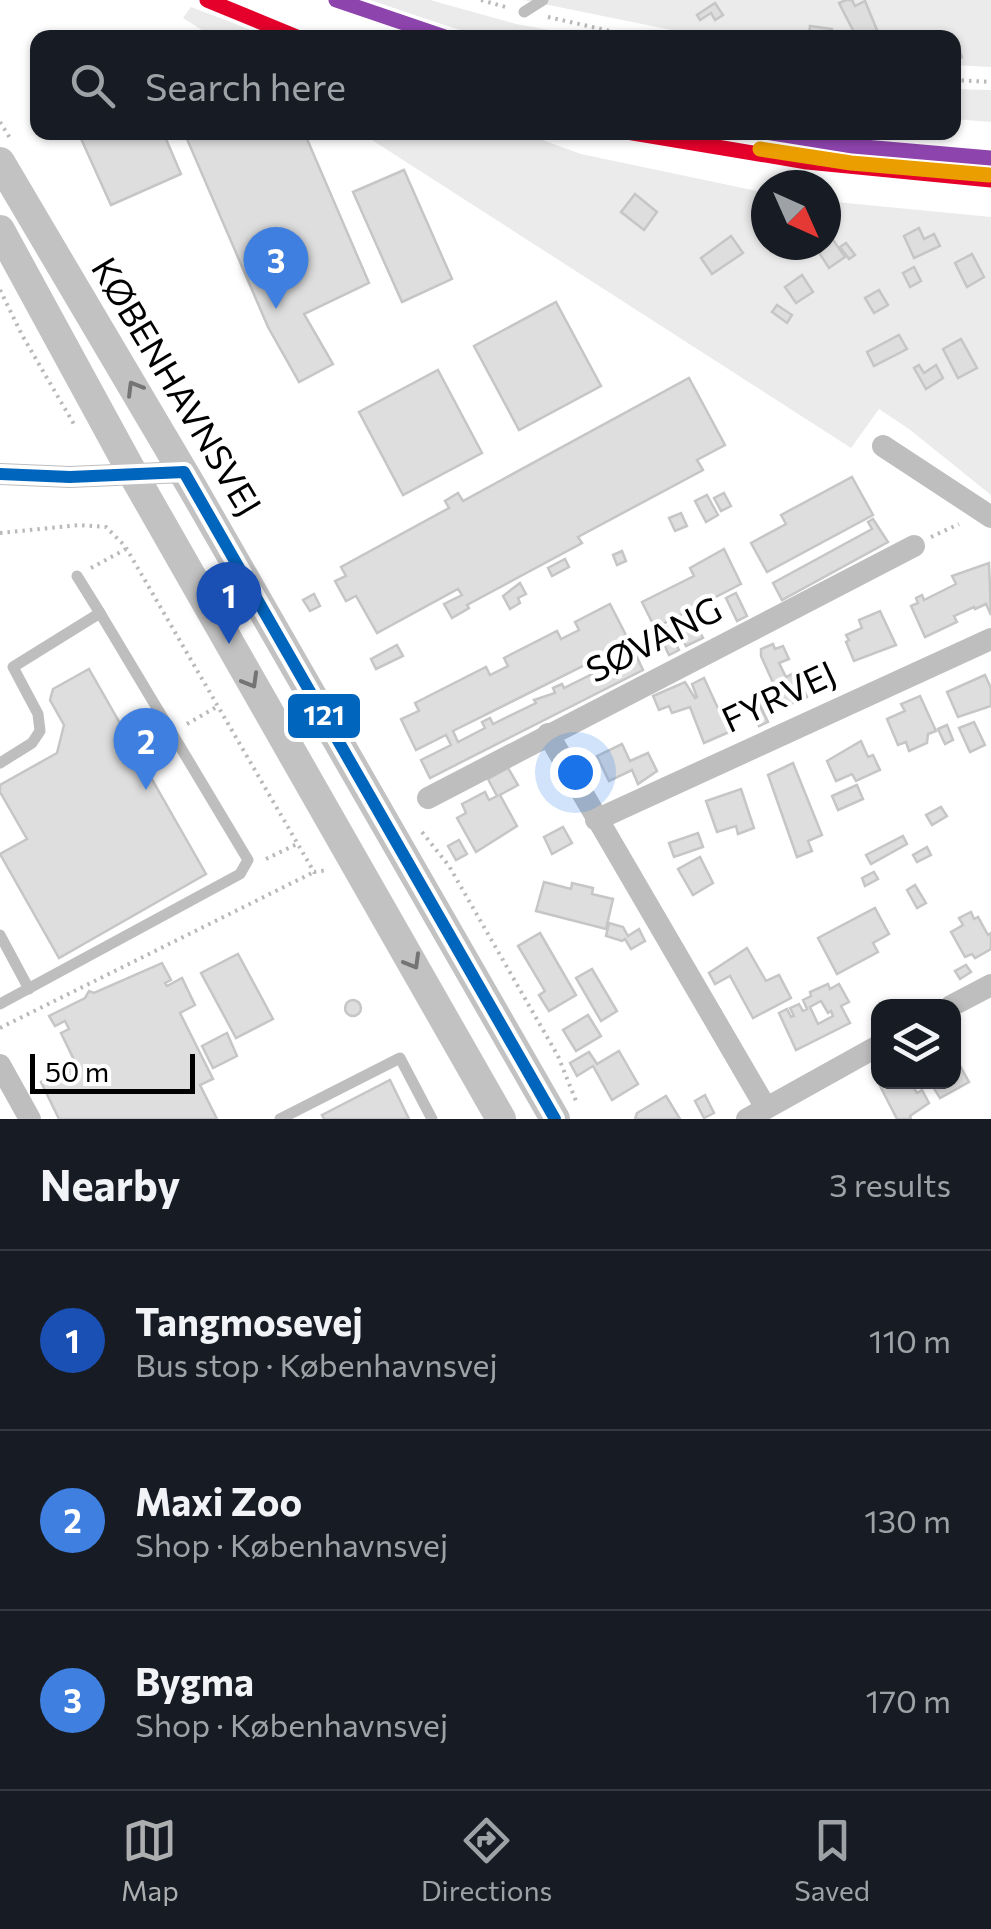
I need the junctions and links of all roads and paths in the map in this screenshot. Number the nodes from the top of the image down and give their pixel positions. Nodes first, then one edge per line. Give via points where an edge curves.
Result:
1 (481, 0) edge
2 (543, 0) edge
3 (524, 12) junction
4 (605, 30) edge
5 (961, 80) edge
6 (991, 82) edge
7 (0, 162) edge
8 (0, 230) edge
9 (883, 446) dead end
10 (184, 472) junction
11 (0, 474) edge
12 (133, 474) junction
13 (987, 514) edge
14 (0, 534) edge
15 (914, 546) joint
16 (126, 549) junction
17 (77, 576) joint
18 (100, 613) junction
19 (991, 639) edge
20 (218, 706) junction
21 (173, 732) junction
22 (548, 734) junction
23 (0, 763) edge
24 (428, 798) dead end
25 (596, 820) junction
26 (297, 844) junction
27 (246, 863) junction
28 (333, 870) dead end
29 (314, 872) junction
30 (0, 935) edge
31 (991, 985) edge
32 (29, 989) junction
33 (961, 1001) edge
34 (0, 1004) edge
35 (0, 1028) edge
36 (871, 1050) edge
37 (0, 1066) edge
38 (756, 1113) edge
39 (18, 1116) edge
40 (280, 1119) edge
41 (432, 1119) edge
42 (502, 1119) edge
43 (555, 1119) edge

1 - 3 path
2 - 3 lane
3 - 4 path
5 - 6 path
10 -> 7 main road, KØBENHAVNSVEJ
8 - 12 main road, KØBENHAVNSVEJ
9 - 13 street
10 - 12 street
10 - 43 main road, KØBENHAVNSVEJ
11 - 12 street
12 -> 42 main road, KØBENHAVNSVEJ
13 - 15 path
14 - 16 path via 106,526
15 - 22 street, SØVANG
16 - 17 path
16 - 20 path
17 - 18 lane
18 - 21 lane
18 - 23 lane via 13,667 40,730
19 - 25 street, FYRVEJ
20 - 21 path
20 - 26 path
21 - 27 lane
22 - 24 street, SØVANG
22 - 25 street
25 - 38 street
26 - 27 path via 274,858
26 - 29 path
27 - 32 lane via 240,874
28 - 29 path
29 - 35 path
30 - 32 lane
31 - 33 street
32 - 34 lane
36 - 38 street
37 - 39 street
40 - 41 lane via 400,1058

